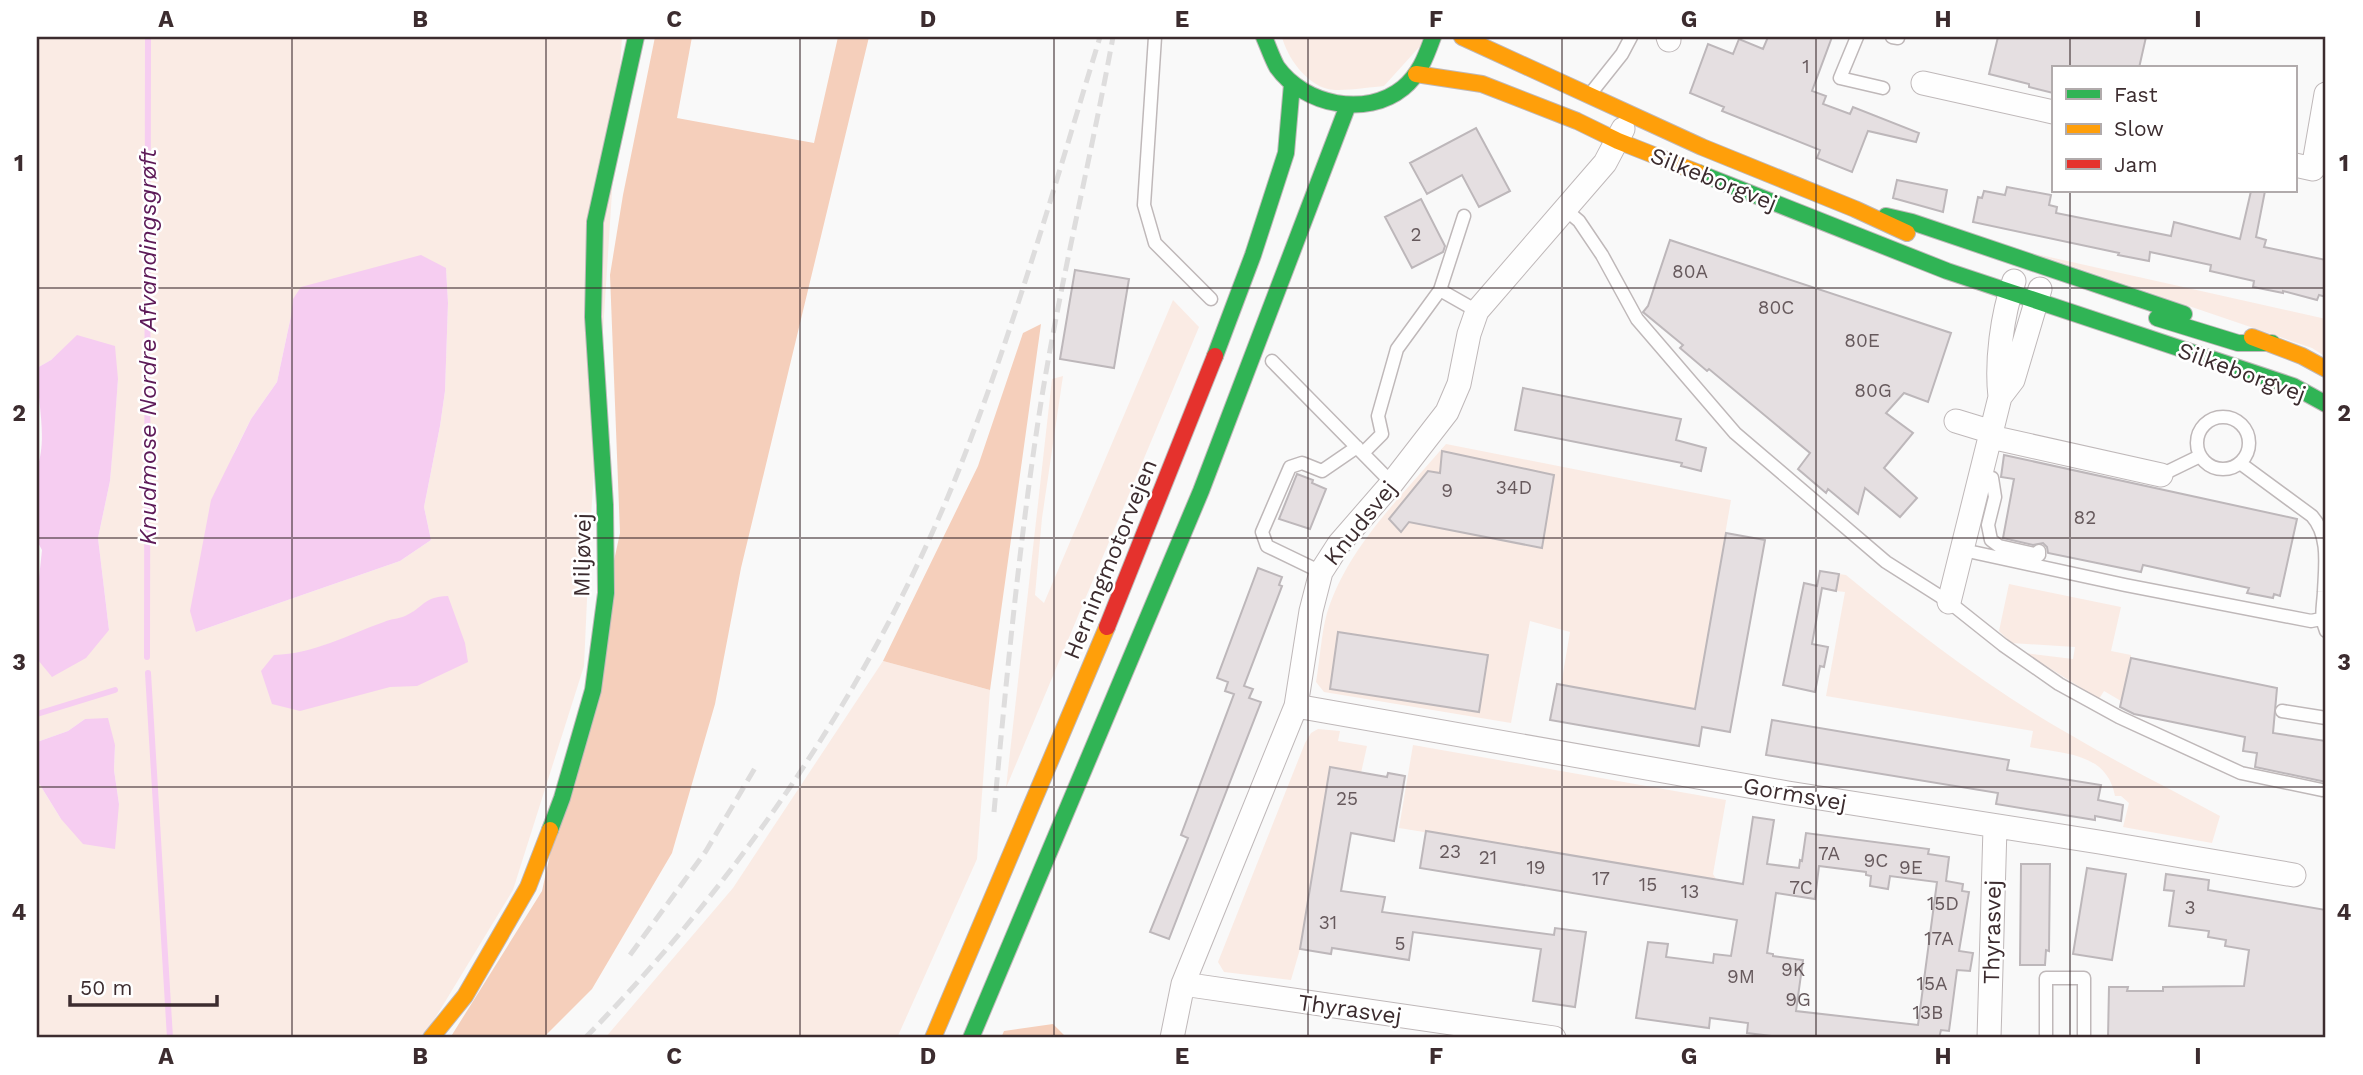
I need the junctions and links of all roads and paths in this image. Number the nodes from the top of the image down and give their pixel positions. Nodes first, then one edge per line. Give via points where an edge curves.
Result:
1 (636, 37) edge
2 (1155, 37) edge
3 (1264, 37) edge
4 (1433, 37) edge
5 (1462, 37) edge
6 (1631, 37) edge
7 (1857, 37) edge
8 (1416, 74) junction
9 (1923, 83) dead end
10 (1292, 84) junction
11 (1883, 88) dead end
12 (2326, 94) edge
13 (1348, 105) junction
14 (1583, 108) junction
15 (2052, 112) edge
16 (1629, 113) junction
17 (1618, 141) junction
18 (2296, 165) edge
19 (1856, 209) junction
20 (1566, 210) junction
21 (1464, 216) dead end
22 (2014, 283) junction
23 (1440, 290) junction
24 (2039, 292) junction
25 (1212, 299) dead end
26 (1477, 311) junction
27 (2272, 343) junction
28 (1272, 361) dead end
29 (2326, 369) edge
30 (2000, 397) junction
31 (2326, 404) edge
32 (1956, 421) dead end
33 (1991, 435) junction
34 (1360, 450) junction
35 (2200, 456) junction
36 (2240, 463) junction
37 (1981, 475) junction
38 (2161, 475) joint
39 (1392, 483) junction
40 (1963, 550) junction
41 (2039, 551) dead end
42 (1321, 572) junction
43 (1949, 602) junction
44 (2323, 625) edge
45 (1296, 706) junction
46 (2282, 711) dead end
47 (2326, 718) edge
48 (2322, 790) dead end
49 (1995, 827) junction
50 (2294, 875) dead end
51 (1184, 984) junction
52 (1517, 1036) edge
53 (431, 1038) edge
54 (933, 1038) edge
55 (971, 1038) edge
56 (1172, 1038) edge
57 (1553, 1038) edge
58 (1989, 1038) edge
59 (2046, 1038) edge
60 (2084, 1038) edge

1 - 53 main road, Miljøvej via 595,222 593,317 606,505 606,593 593,690 562,798 528,887 465,996
2 - 25 lane via 1144,205 1155,243
3 - 10 main road via 1270,56
4 - 8 main road
5 - 14 main road, Silkeborgvej
6 - 14 lane
7 - 11 lane via 1840,78
8 - 13 main road via 1386,97
8 - 14 main road, Silkeborgvej
9 - 15 street
10 - 13 main road via 1309,96
10 - 54 main road, Herningmotorvejen via 1286,153 1197,406
12 - 18 street via 2312,169
13 - 55 main road via 1139,644
14 - 16 main road, Silkeborgvej
14 - 17 main road, Silkeborgvej
16 - 17 street, Knudsvej
16 - 19 main road, Silkeborgvej
17 - 20 street, Knudsvej
17 - 22 main road, Silkeborgvej via 1947,271
19 - 22 main road, Silkeborgvej
19 - 27 main road, Silkeborgvej via 1912,222
20 - 26 street, Knudsvej
20 - 43 lane via 1602,255 1637,318 1735,433 1886,562
21 - 23 lane
22 - 24 main road, Silkeborgvej
22 - 30 street via 2006,307
23 - 26 lane
23 - 34 lane via 1397,349 1378,416 1382,434
24 - 27 main road, Silkeborgvej via 2238,343
24 - 30 street via 2013,380
24 - 31 main road, Silkeborgvej via 2293,386
26 - 39 street, Knudsvej via 1459,384 1447,412
27 - 29 main road, Silkeborgvej
28 - 34 lane
30 - 33 street
32 - 33 street
33 - 37 street
33 - 38 street via 2059,461
34 - 39 lane
34 - 42 lane via 1322,471 1302,463 1290,467 1262,532 1267,546
35 - 36 lane via 2211,467 2221,469
35 - 36 lane via 2199,431 2205,423 2225,416 2248,434 2249,445
35 - 38 lane
36 - 44 lane via 2320,525 2325,539
37 - 40 street
37 - 41 lane via 1992,478 1995,497 1988,525 1994,544 2039,555
39 - 42 street, Knudsvej
40 - 43 street
40 - 44 lane
42 - 45 street, Knudsvej
43 - 48 lane via 2060,684 2119,717 2241,773
45 - 49 street, Gormsvej
45 - 51 street, Knudsvej
46 - 47 lane
49 - 50 street, Gormsvej
49 - 58 street, Thyrasvej
51 - 52 street, Thyrasvej
51 - 56 street, Knudsvej
52 - 57 street, Thyrasvej
59 - 60 lane via 2046,978 2084,978

